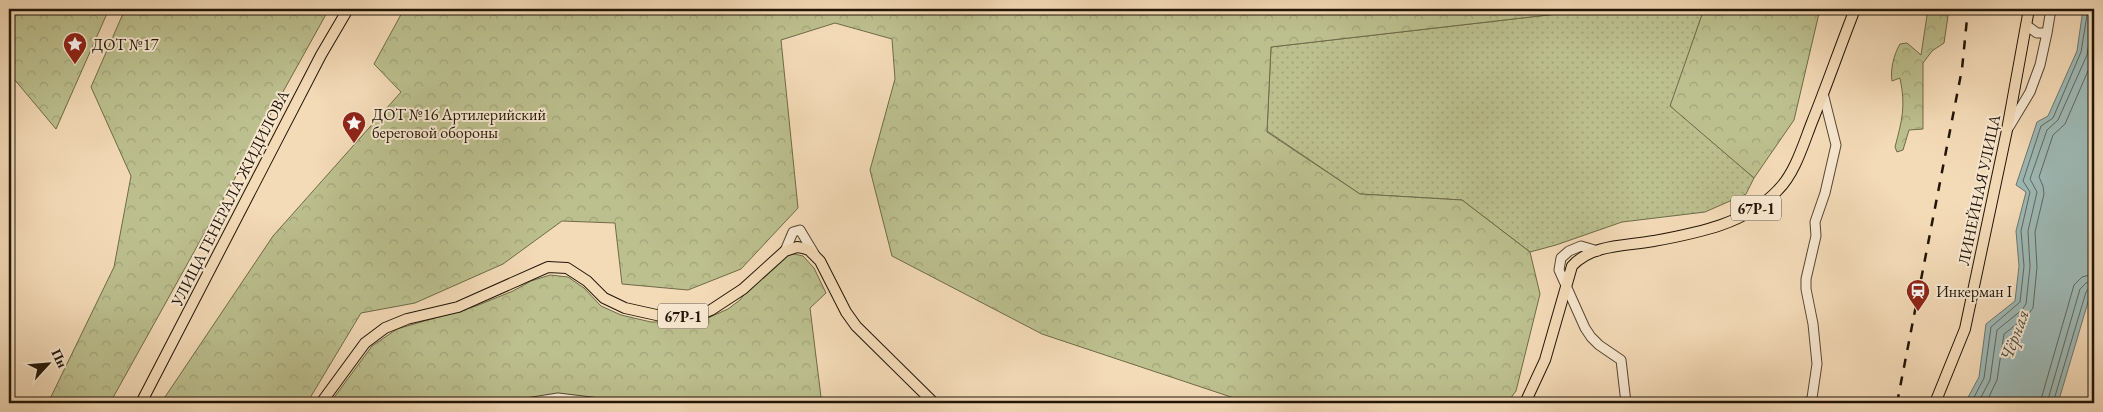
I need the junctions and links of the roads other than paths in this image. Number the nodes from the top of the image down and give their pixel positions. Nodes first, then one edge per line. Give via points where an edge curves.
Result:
1 (348, 9) edge
2 (1855, 9) edge
3 (2030, 9) edge
4 (2051, 9) edge
5 (2026, 25) junction
6 (2046, 33) junction
7 (1823, 93) junction
8 (2007, 130) junction
9 (785, 252) junction
10 (815, 255) junction
11 (1565, 289) junction
12 (141, 403) edge
13 (322, 403) edge
14 (527, 403) edge
15 (599, 403) edge
16 (934, 403) edge
17 (1525, 403) edge
18 (1626, 403) edge
19 (1808, 403) edge
20 (1936, 403) edge

1 - 12 main road, УЛИЦА ГЕНЕРАЛА ЖИДИЛОВА
2 - 7 main road, 67Р-1
3 - 5 main road, ЛИНЕЙНАЯ УЛИЦА
4 - 6 street
5 - 6 street via 2036,33
5 - 8 main road, ЛИНЕЙНАЯ УЛИЦА
6 - 8 street via 2040,66 2030,92
7 - 11 main road, 67Р-1 via 1790,173 1779,190 1761,205 1735,220 1710,228 1682,236 1622,245 1579,259 1572,266
7 - 19 street via 1836,145 1815,222 1816,236 1806,279 1818,364 1812,398
8 - 20 main road, ЛИНЕЙНАЯ УЛИЦА via 1965,328
9 - 10 main road via 798,247
9 - 10 street via 793,232 800,230
9 - 13 main road, 67Р-1 via 743,289 698,316 660,316 625,308 604,298 567,268 548,267 458,307 385,328 365,343
10 - 16 main road via 856,326
11 - 17 main road, 67Р-1 via 1545,360
11 - 18 street via 1591,337 1620,360
14 - 15 street via 558,398

